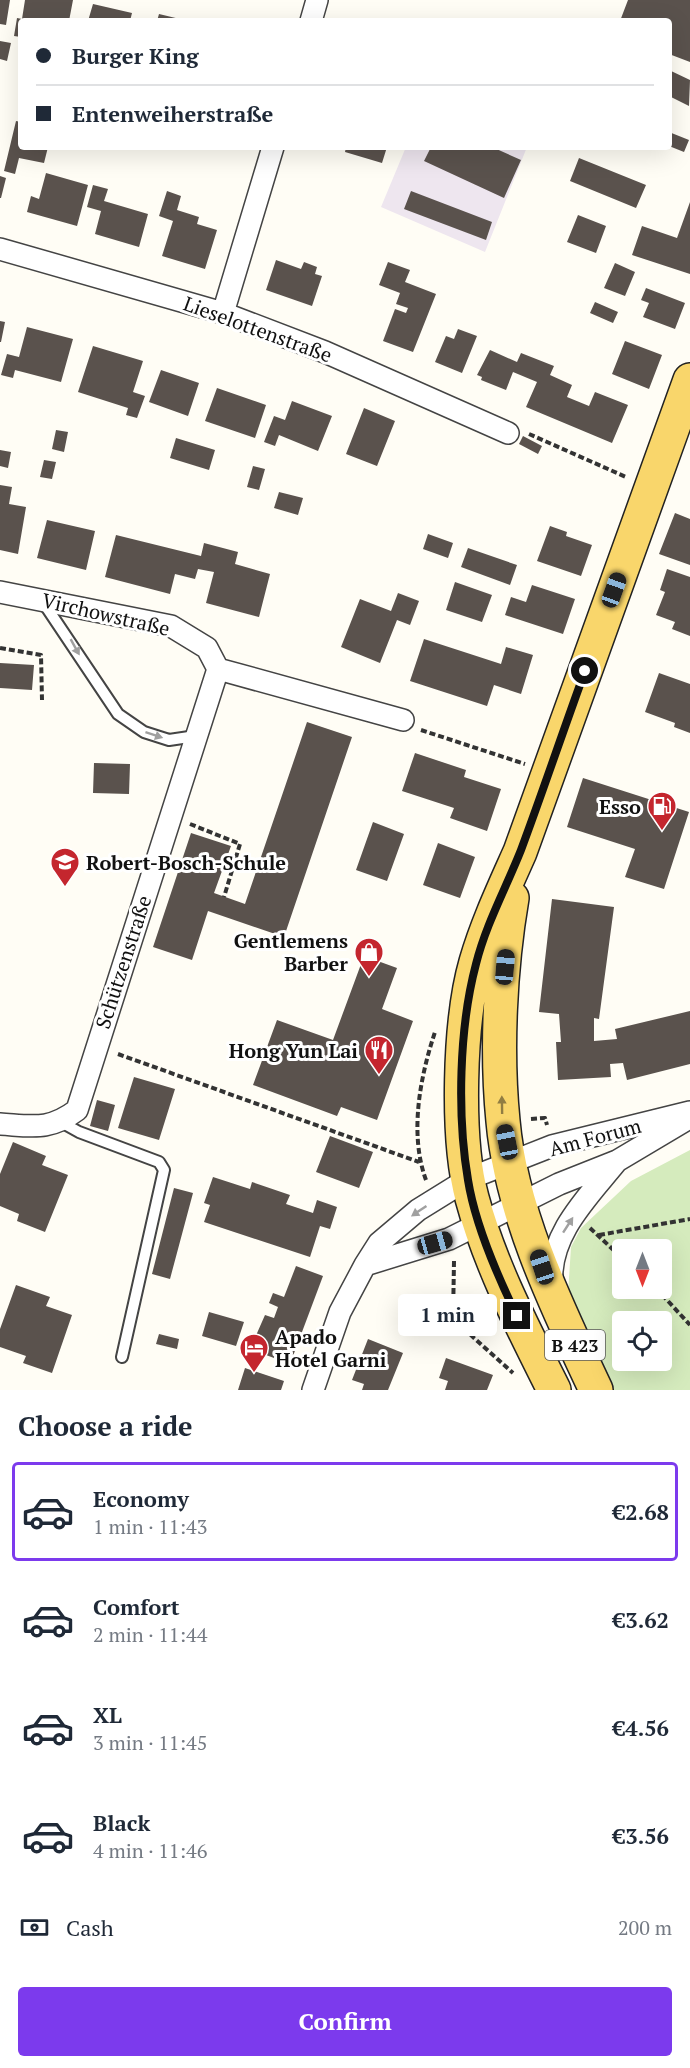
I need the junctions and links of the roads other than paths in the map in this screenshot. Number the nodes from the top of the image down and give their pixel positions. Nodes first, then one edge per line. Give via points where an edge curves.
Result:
1 (318, 0) edge
2 (312, 18) edge
3 (272, 150) edge
4 (0, 249) edge
5 (223, 313) junction
6 (690, 380) edge
7 (508, 433) road end
8 (0, 592) edge
9 (41, 599) junction
10 (218, 669) junction
11 (403, 720) road end
12 (196, 736) junction
13 (520, 852) junction
14 (690, 1112) edge
15 (690, 1118) edge
16 (61, 1122) junction
17 (0, 1124) edge
18 (617, 1161) junction
19 (511, 1163) junction
20 (468, 1179) junction
21 (520, 1203) junction
22 (480, 1223) junction
23 (365, 1265) junction
24 (554, 1301) junction
25 (122, 1357) dead end
26 (313, 1390) edge
27 (554, 1390) edge
28 (596, 1390) edge

1 - 2 street
3 - 5 street
4 - 5 street, Lieselottenstraße
5 - 7 street, Lieselottenstraße via 325,352
6 - 13 main road, B 423
8 - 9 street, Virchowstraße
9 - 10 street, Virchowstraße via 171,626 207,648
9 -> 12 lane via 118,714 144,732 169,740
10 - 11 street
10 - 12 street, Schützenstraße
12 - 16 street, Schützenstraße via 77,1110
19 -> 13 main road, B 423 via 503,1121 501,1041 510,909
13 - 20 main road, B 423 via 496,904 476,964 462,1080
14 - 19 street, Am Forum via 552,1146
15 - 18 street, Am Forum
16 - 17 street via 45,1126
16 - 25 lane via 159,1162 164,1170
18 - 21 street, Am Forum
24 -> 18 street, Am Forum via 551,1271 562,1233
19 - 20 street, Am Forum
19 - 21 main road, B 423
20 - 22 main road
20 -> 23 street, Am Forum via 418,1210 379,1243
21 - 22 street, Am Forum
21 - 24 main road, B 423
22 - 23 street, Am Forum via 448,1239
22 - 27 main road, B 423 via 508,1298
23 - 26 street, Am Forum via 340,1312
24 - 28 main road, B 423

